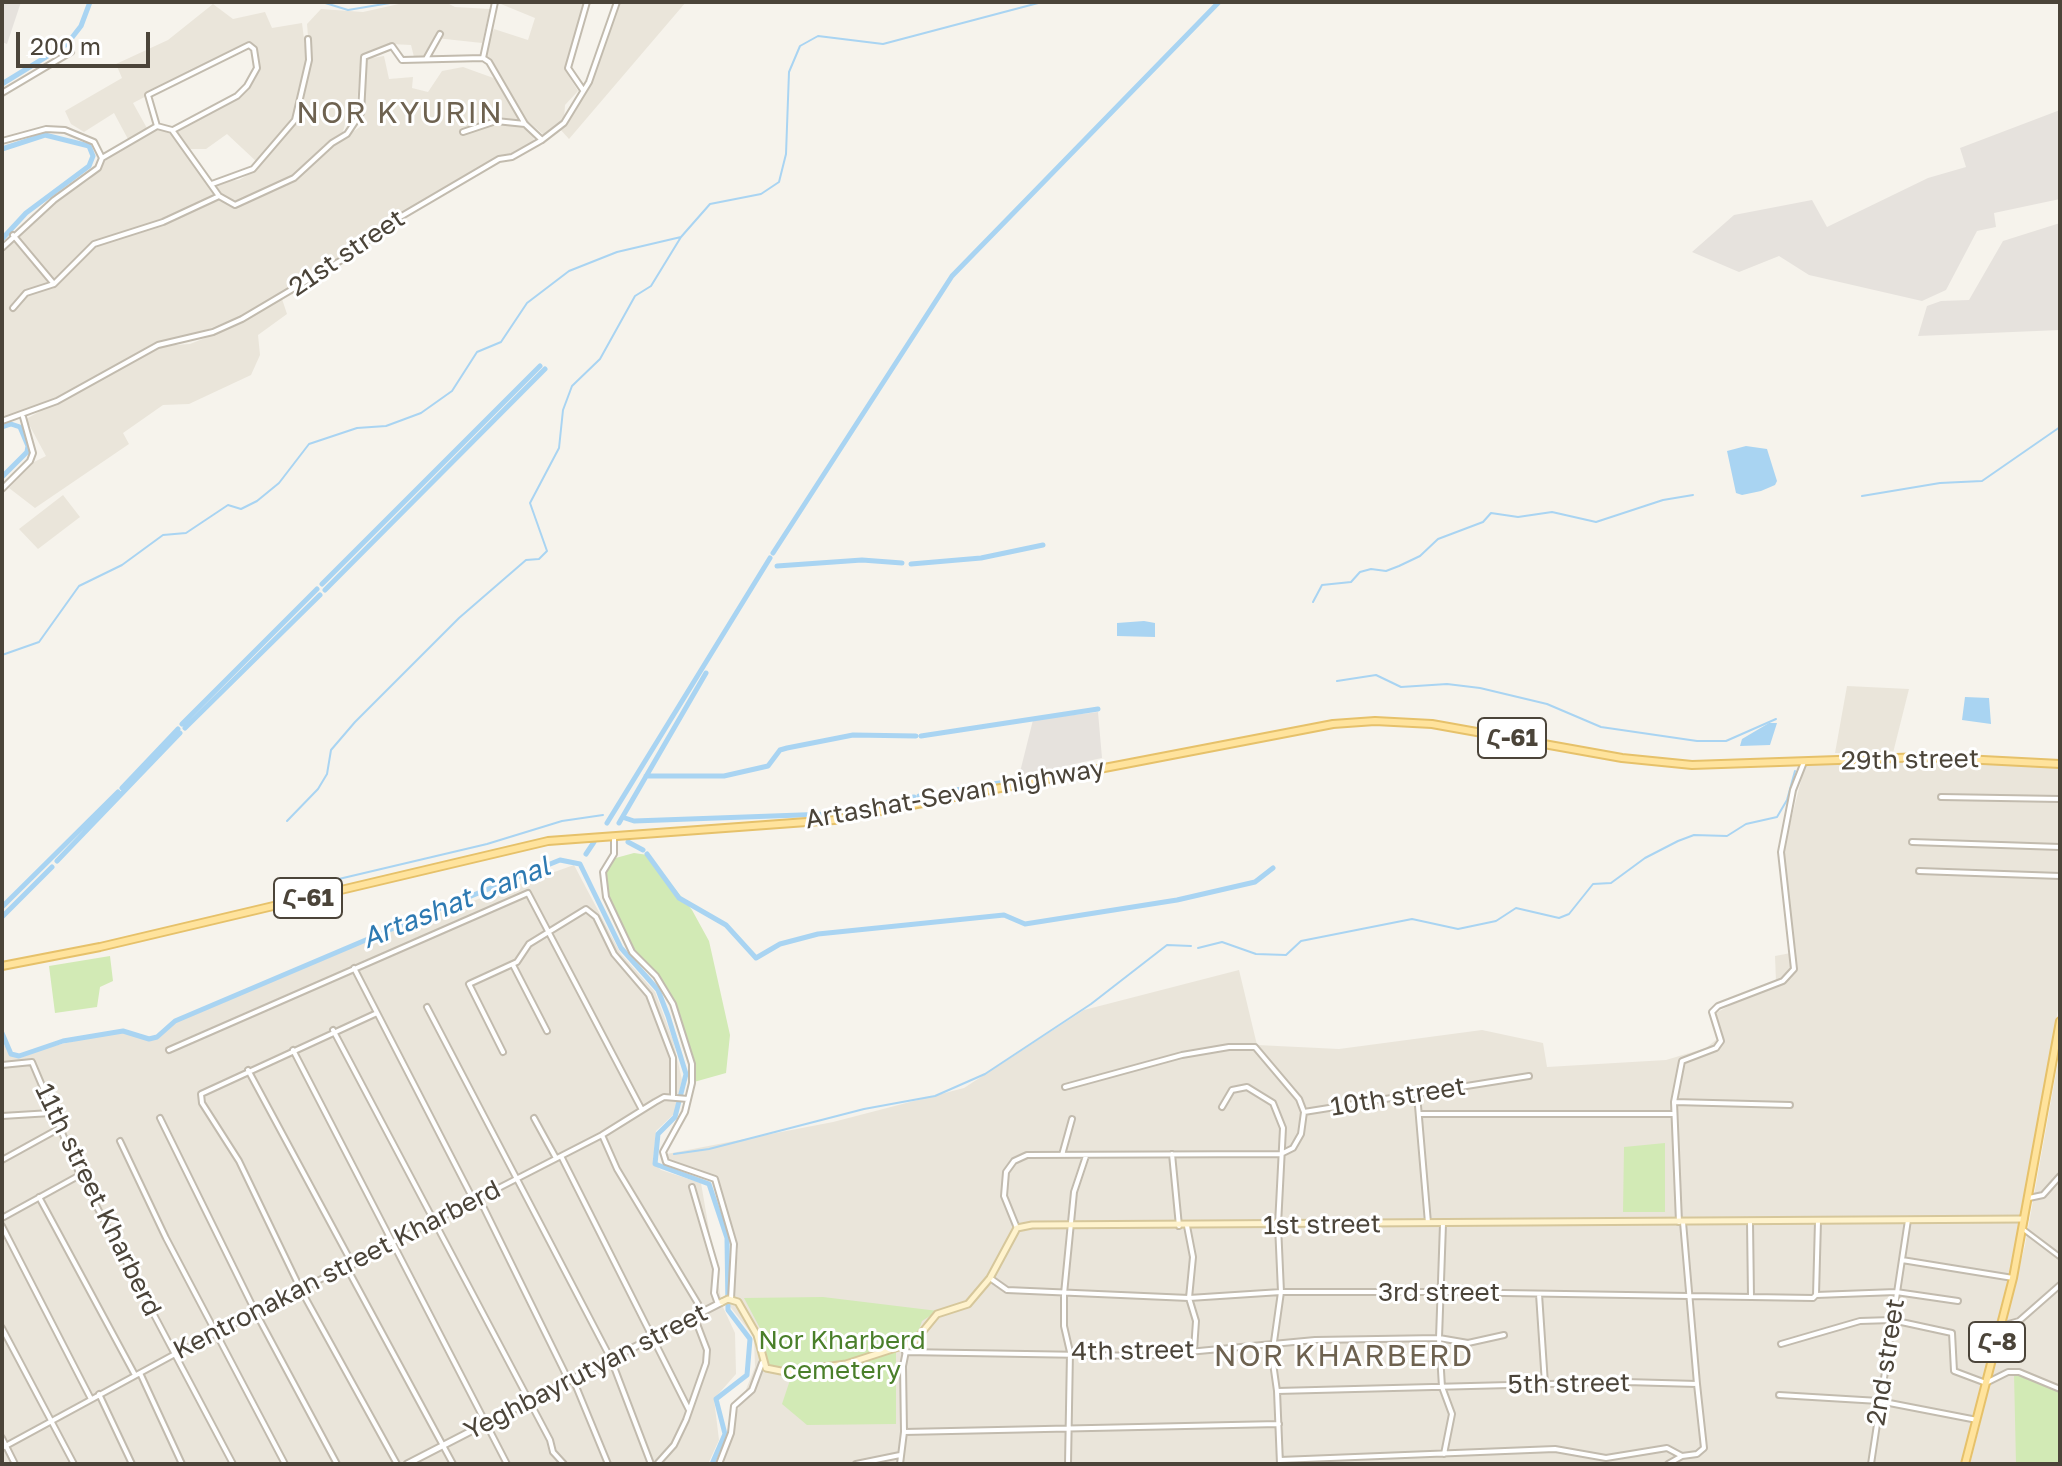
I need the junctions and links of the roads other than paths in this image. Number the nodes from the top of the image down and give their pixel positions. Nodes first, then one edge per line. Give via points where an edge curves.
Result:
1 (495, 2) edge
2 (587, 2) edge
3 (617, 2) edge
4 (440, 34) dead end
5 (308, 39) dead end
6 (71, 52) dead end
7 (483, 58) junction
8 (426, 59) junction
9 (583, 90) junction
10 (2, 93) edge
11 (525, 124) junction
12 (157, 126) junction
13 (172, 130) junction
14 (463, 132) dead end
15 (542, 140) junction
16 (2, 141) edge
17 (102, 158) junction
18 (212, 184) junction
19 (219, 196) junction
20 (13, 235) junction
21 (2, 248) edge
22 (54, 284) junction
23 (13, 308) dead end
24 (23, 417) junction
25 (2, 421) edge
26 (2, 489) edge
27 (1804, 762) junction
28 (2060, 762) edge
29 (1771, 764) joint
30 (1941, 797) dead end
31 (2059, 799) edge
32 (614, 833) junction
33 (1912, 842) dead end
34 (2060, 847) edge
35 (1919, 871) dead end
36 (2060, 876) edge
37 (549, 932) junction
38 (513, 965) junction
39 (2, 966) edge
40 (354, 968) junction
41 (427, 1007) dead end
42 (377, 1013) junction
43 (2060, 1021) edge
44 (333, 1030) junction
45 (547, 1031) dead end
46 (169, 1050) dead end
47 (293, 1050) junction
48 (503, 1052) dead end
49 (2, 1065) edge
50 (248, 1070) junction
51 (1529, 1076) dead end
52 (1065, 1087) dead end
53 (1417, 1094) junction
54 (673, 1097) junction
55 (688, 1099) junction
56 (1674, 1102) junction
57 (1790, 1105) dead end
58 (1222, 1107) dead end
59 (642, 1110) junction
60 (1304, 1112) junction
61 (51, 1113) junction
62 (1419, 1114) junction
63 (1673, 1114) junction
64 (2, 1116) edge
65 (160, 1118) dead end
66 (534, 1118) dead end
67 (1072, 1119) dead end
68 (60, 1128) junction
69 (602, 1135) junction
70 (120, 1141) dead end
71 (1172, 1154) junction
72 (1281, 1154) junction
73 (1062, 1155) junction
74 (1086, 1156) junction
75 (558, 1157) junction
76 (2, 1160) edge
77 (80, 1175) junction
78 (2060, 1176) edge
79 (517, 1177) junction
80 (692, 1187) dead end
81 (39, 1197) junction
82 (476, 1198) junction
83 (2029, 1198) junction
84 (2, 1218) edge
85 (2024, 1219) junction
86 (432, 1220) junction
87 (1908, 1220) junction
88 (1818, 1221) junction
89 (1681, 1222) junction
90 (1750, 1222) junction
91 (1428, 1224) junction
92 (1443, 1224) junction
93 (1278, 1225) junction
94 (2, 1226) edge
95 (1183, 1226) junction
96 (1073, 1227) junction
97 (1017, 1228) junction
98 (2023, 1229) junction
99 (391, 1243) junction
100 (2060, 1257) edge
101 (1902, 1260) junction
102 (350, 1266) junction
103 (990, 1278) junction
104 (2013, 1278) junction
105 (2060, 1285) edge
106 (301, 1290) junction
107 (1281, 1292) junction
108 (1441, 1292) junction
109 (1896, 1292) junction
110 (1064, 1294) junction
111 (1539, 1294) junction
112 (1688, 1294) junction
113 (1816, 1295) junction
114 (1751, 1297) junction
115 (1189, 1298) junction
116 (725, 1301) junction
117 (1958, 1301) dead end
118 (703, 1312) junction
119 (256, 1313) junction
120 (694, 1316) junction
121 (1892, 1320) junction
122 (2001, 1326) junction
123 (2, 1328) edge
124 (218, 1333) junction
125 (1504, 1335) dead end
126 (653, 1338) junction
127 (1439, 1338) junction
128 (1274, 1344) junction
129 (1781, 1344) dead end
130 (906, 1349) junction
131 (1194, 1351) junction
132 (1070, 1352) junction
133 (175, 1354) junction
134 (611, 1359) junction
135 (762, 1363) junction
136 (137, 1374) junction
137 (571, 1380) junction
138 (1986, 1383) junction
139 (1545, 1384) junction
140 (1697, 1384) junction
141 (1442, 1387) junction
142 (2060, 1389) edge
143 (1277, 1391) junction
144 (99, 1394) junction
145 (1779, 1395) dead end
146 (91, 1399) junction
147 (1879, 1401) junction
148 (529, 1402) junction
149 (689, 1410) junction
150 (1977, 1420) junction
151 (51, 1421) junction
152 (487, 1424) junction
153 (1279, 1424) junction
154 (1068, 1429) junction
155 (904, 1432) junction
156 (2, 1438) edge
157 (445, 1445) junction
158 (4, 1447) edge
159 (1444, 1454) junction
160 (1697, 1454) junction
161 (900, 1455) junction
162 (1682, 1456) junction
163 (1280, 1462) edge
164 (15, 1464) edge
165 (74, 1464) edge
166 (132, 1464) edge
167 (182, 1464) edge
168 (233, 1464) edge
169 (285, 1464) edge
170 (337, 1464) edge
171 (397, 1464) edge
172 (407, 1464) edge
173 (453, 1464) edge
174 (507, 1464) edge
175 (564, 1464) edge
176 (608, 1464) edge
177 (654, 1464) edge
178 (719, 1464) edge
179 (856, 1464) edge
180 (900, 1464) edge
181 (1068, 1464) edge
182 (1668, 1464) edge
183 (1698, 1464) edge
184 (1871, 1464) edge
185 (1965, 1464) edge

1 - 7 street
2 - 9 street via 568,68
3 - 9 street, 21st street
4 - 8 street
5 - 18 street via 309,60 295,120 253,169
6 - 10 street
7 - 8 street
7 - 11 street
8 - 19 street via 402,60 392,46 364,57 361,113 347,134 294,178 235,205
9 - 15 street, 21st street via 564,123
11 - 14 street via 496,121
11 - 15 street
12 - 13 street
12 - 13 street via 148,95 249,45 254,49 257,68 237,96
12 - 17 street
13 - 18 street
15 - 24 street, 21st street via 407,212 345,258 242,319 142,352
16 - 17 street via 46,129 65,130 94,142
17 - 20 street via 98,168
18 - 19 street
19 - 22 street via 163,222 94,244
20 - 21 street
20 - 22 street
22 - 23 street via 26,293
24 - 25 street, 21st street
24 - 26 street via 33,453
27 - 28 main road, 29th street / Հ-61 via 1925,757
27 - 29 main road, 29th street / Հ-61
27 - 56 street via 1781,852 1794,969 1783,981 1712,1012 1721,1041 1682,1061
29 - 32 main road, Artashat-Sevan highway / Հ-61 via 1673,764 1432,724 1351,722 834,820
30 - 31 street, 29th street
32 - 39 main road, Artashat-Sevan highway / Հ-61 via 548,841
32 - 55 street via 614,854 603,872 606,897 632,952 673,1004 692,1064
33 - 34 street
35 - 36 street
37 - 38 street via 529,944
37 - 40 street via 528,893
37 - 54 street via 586,909 596,917 614,954 639,980 657,1013 673,1058
37 - 59 street
38 - 45 street
38 - 48 street via 469,984
40 - 42 street
40 - 46 street
41 - 79 street
42 - 44 street
42 - 82 street
43 - 83 main road, Հ-8
44 - 47 street
44 - 86 street
47 - 50 street
47 - 99 street
49 - 61 street, 11th street Kharberd via 32,1062
50 - 102 street
50 - 106 street via 205,1089 202,1103 239,1161
51 - 53 street, 10th street
52 - 60 street, 10th street via 1182,1055 1243,1046 1264,1054
53 - 60 street, 10th street
53 - 62 street
54 - 55 street
54 - 59 street, Kentronakan street Kharberd
55 - 116 street via 663,1152 666,1162 715,1179 734,1244
56 - 57 street
56 - 63 street
58 - 72 street via 1239,1086 1262,1094 1273,1103 1283,1128
59 - 69 street, Kentronakan street Kharberd
60 - 72 street via 1298,1142
61 - 64 street
61 - 68 street, 11th street Kharberd
62 - 63 street, 10th street
62 - 91 street
63 - 89 street
65 - 119 street
66 - 75 street
67 - 73 street
68 - 76 street
68 - 77 street, 11th street Kharberd
69 - 75 street, Kentronakan street Kharberd
69 - 118 street
70 - 124 street
71 - 72 street
71 - 74 street
71 - 95 street
72 - 93 street
73 - 74 street
73 - 97 street via 1027,1155 1006,1172 1004,1196
74 - 96 street via 1074,1192
75 - 79 street, Kentronakan street Kharberd
75 - 126 street
77 - 81 street
77 - 133 street, 11th street Kharberd
78 - 83 street via 2043,1195
79 - 82 street, Kentronakan street Kharberd
79 - 134 street
80 - 116 street via 716,1269 714,1293
81 - 84 street
81 - 136 street
82 - 86 street, Kentronakan street Kharberd
82 - 137 street
83 - 85 main road, Հ-8
85 - 87 main road, 1st street
85 - 98 main road, Հ-8
86 - 99 street, Kentronakan street Kharberd
86 - 148 street
87 - 88 main road, 1st street
87 - 101 street, 2nd street
88 - 90 main road, 1st street
88 - 113 street
89 - 90 main road, 1st street
89 - 92 main road, 1st street
89 - 112 street
90 - 114 street
91 - 92 main road, 1st street
91 - 93 main road, 1st street
92 - 108 street
93 - 95 main road, 1st street
93 - 107 street
94 - 146 street
95 - 96 main road, 1st street
95 - 115 street via 1193,1257
96 - 97 main road, 1st street
96 - 110 street
97 - 103 main road
98 - 100 street
98 - 104 main road, Հ-8
99 - 102 street, Kentronakan street Kharberd
99 - 152 street
101 - 104 street
101 - 109 street, 2nd street
102 - 106 street, Kentronakan street Kharberd
102 - 157 street
103 - 110 street, 3rd street via 1007,1290
103 - 130 main road via 963,1309 937,1314
104 - 122 main road, Հ-8
105 - 122 street via 2019,1321
106 - 119 street, Kentronakan street Kharberd
106 - 171 street
107 - 108 street, 3rd street
107 - 115 street, 3rd street
107 - 128 street
108 - 111 street, 3rd street
108 - 127 street
109 - 113 street, 3rd street
109 - 117 street, 3rd street
109 - 121 street, 2nd street
110 - 115 street, 3rd street
110 - 132 street
111 - 112 street, 3rd street
111 - 139 street
112 - 114 street, 3rd street
112 - 140 street
113 - 114 street, 3rd street
115 - 131 street via 1196,1321
116 - 118 street, Yeghbayrutyan street
116 - 135 main road via 738,1302 757,1335
118 - 120 street, Yeghbayrutyan street
119 - 124 street, Kentronakan street Kharberd
119 - 170 street
120 - 126 street, Yeghbayrutyan street
120 - 149 street via 707,1350
121 - 129 street via 1860,1321
121 - 138 street via 1950,1331 1951,1368
121 - 147 street, 2nd street
122 - 138 main road, Հ-8
123 - 151 street
124 - 133 street, Kentronakan street Kharberd
124 - 169 street
125 - 127 street, 4th street via 1468,1343
126 - 134 street, Yeghbayrutyan street
126 - 149 street
127 - 128 street, 4th street
127 - 141 street
128 - 131 street, 4th street
128 - 143 street
130 - 132 street, 4th street
130 - 135 main road via 786,1372 772,1372
130 - 155 street
131 - 132 street, 4th street via 1146,1356
132 - 154 street
133 - 136 street, Kentronakan street Kharberd
133 - 168 street, 11th street Kharberd
134 - 137 street, Yeghbayrutyan street
134 - 177 street
135 - 178 street via 752,1390 734,1406
136 - 144 street, Kentronakan street Kharberd
136 - 167 street
137 - 148 street, Yeghbayrutyan street
137 - 176 street
138 - 142 street via 2014,1371
138 - 150 main road, Հ-8
139 - 140 street, 5th street
139 - 141 street, 5th street
140 - 160 street via 1704,1448
141 - 143 street, 5th street
141 - 159 street via 1452,1414
143 - 153 street
144 - 146 street, Kentronakan street Kharberd
144 - 166 street
145 - 147 street
146 - 151 street, Kentronakan street Kharberd
147 - 150 street
147 - 184 street, 2nd street
148 - 152 street, Yeghbayrutyan street
148 - 175 street
149 - 177 street via 674,1445
150 - 185 main road, Հ-8
151 - 158 street, Kentronakan street Kharberd
151 - 165 street
152 - 157 street, Yeghbayrutyan street
152 - 174 street
153 - 154 street
153 - 163 street
154 - 155 street
154 - 181 street
155 - 161 street
156 - 158 street
157 - 172 street, Yeghbayrutyan street
157 - 173 street
158 - 164 street
159 - 162 street via 1555,1449 1606,1458 1667,1448
159 - 163 street
160 - 162 street
160 - 183 street
161 - 179 street
161 - 180 street
162 - 182 street

